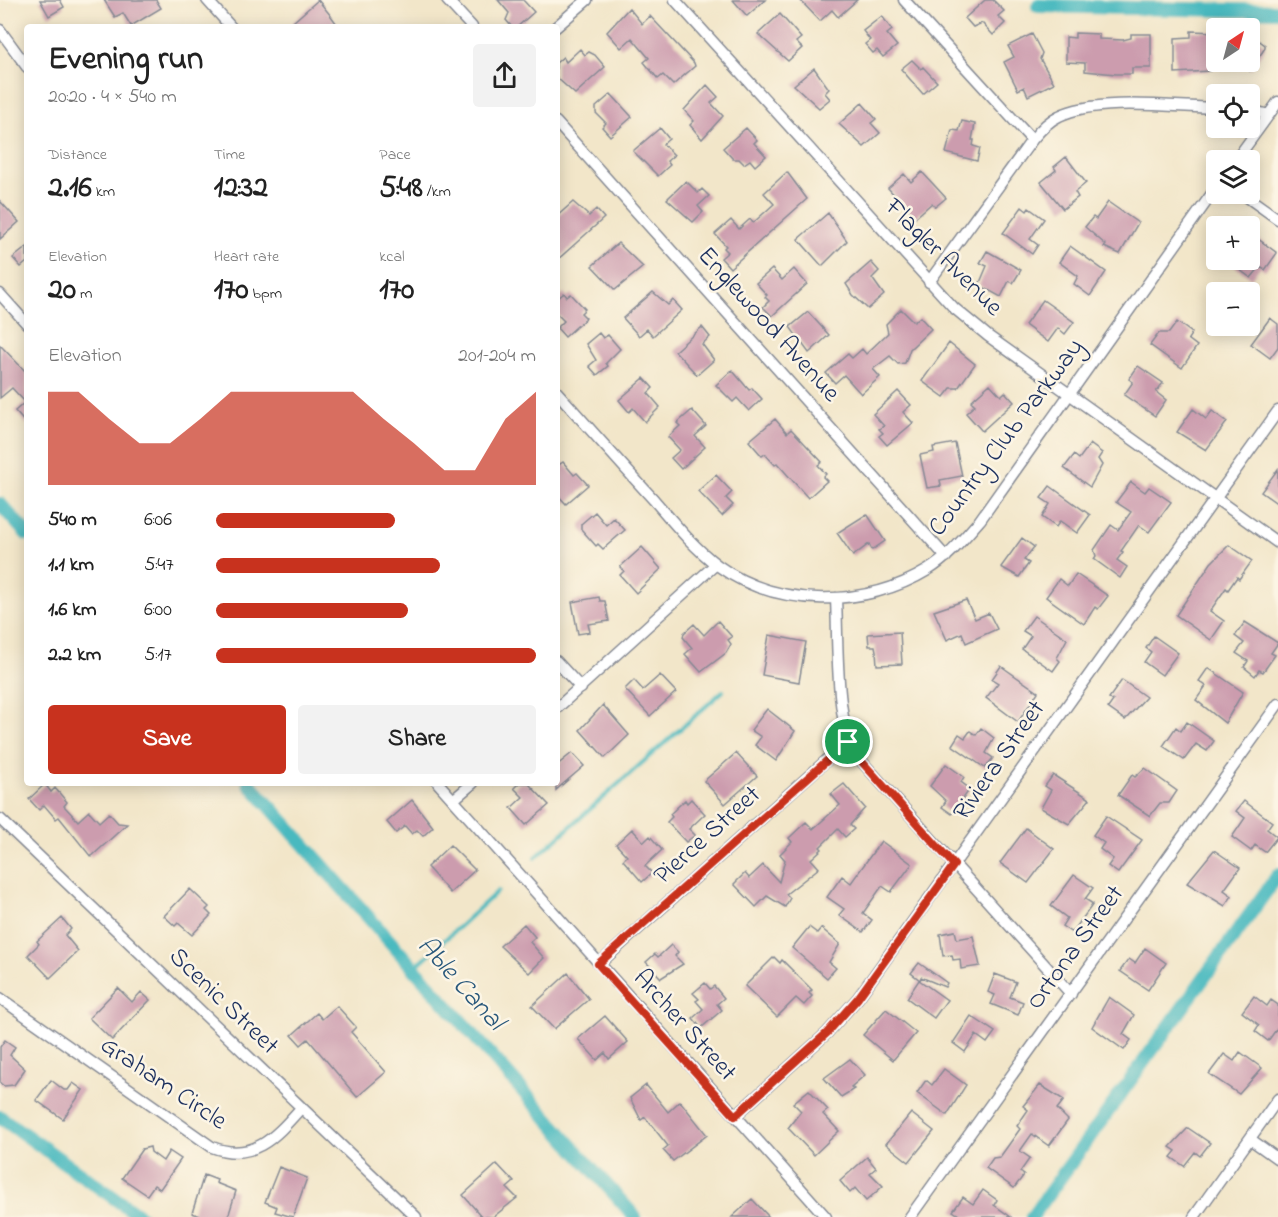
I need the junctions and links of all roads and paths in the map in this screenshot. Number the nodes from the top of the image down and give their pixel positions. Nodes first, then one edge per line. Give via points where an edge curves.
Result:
1 (207, 0) edge
2 (447, 0) edge
3 (587, 0) edge
4 (675, 0) edge
5 (904, 0) edge
6 (228, 24) edge
7 (469, 24) edge
8 (559, 24) edge
9 (0, 30) edge
10 (24, 63) edge
11 (1278, 102) edge
12 (1206, 108) edge
13 (1260, 113) edge
14 (1269, 114) junction
15 (560, 126) edge
16 (1032, 140) junction
17 (1243, 150) edge
18 (1206, 202) edge
19 (1257, 204) edge
20 (1278, 219) edge
21 (929, 282) junction
22 (0, 294) edge
23 (24, 321) edge
24 (1068, 394) junction
25 (560, 396) edge
26 (1278, 411) edge
27 (1216, 499) junction
28 (1278, 543) edge
29 (945, 557) junction
30 (716, 564) junction
31 (836, 598) junction
32 (560, 666) edge
33 (580, 688) junction
34 (1278, 704) edge
35 (560, 706) edge
36 (848, 742) junction
37 (441, 786) edge
38 (469, 786) edge
39 (453, 800) junction
40 (0, 819) edge
41 (954, 865) junction
42 (598, 964) junction
43 (1071, 994) junction
44 (0, 998) edge
45 (1278, 1099) edge
46 (301, 1108) junction
47 (735, 1116) junction
48 (1250, 1139) junction
49 (1278, 1159) edge
50 (416, 1217) edge
51 (826, 1217) edge
52 (910, 1217) edge
53 (1194, 1217) edge

1 - 6 street
2 - 7 street
3 - 8 street
4 - 21 street, Flagler Avenue
5 - 16 street
9 - 10 street
11 - 14 street
12 - 16 street via 1088,106 1059,116
13 - 14 street
14 - 17 street
15 - 29 street, Englewood Avenue
16 - 21 street
18 - 24 street, Country Club Parkway
19 - 20 street
21 - 24 street, Flagler Avenue via 988,336
22 - 23 street
24 - 27 street, Flagler Avenue
24 - 29 street, Country Club Parkway via 980,520
25 - 30 street, Country Club Parkway
26 - 27 street, Riviera Street
27 - 28 street, Flagler Avenue
27 - 41 street, Riviera Street
29 - 31 street, Country Club Parkway via 895,586
30 - 31 street, Country Club Parkway via 767,589 805,597
30 - 33 street
31 - 36 street via 843,722
32 - 33 street
33 - 35 street
34 - 43 street, Ortona Street
36 - 41 street
36 - 42 street, Pierce Street
37 - 39 street, Archer Street
38 - 39 street
39 - 42 street, Archer Street
40 - 46 street, Scenic Street
41 - 43 street
41 - 47 street, Riviera Street via 858,998 827,1033
42 - 47 street, Archer Street
43 - 52 street, Ortona Street
44 - 46 street, Graham Circle via 226,1153 257,1148
45 - 48 street
46 - 50 street, Scenic Street
47 - 51 street, Archer Street
48 - 49 street
48 - 53 street

